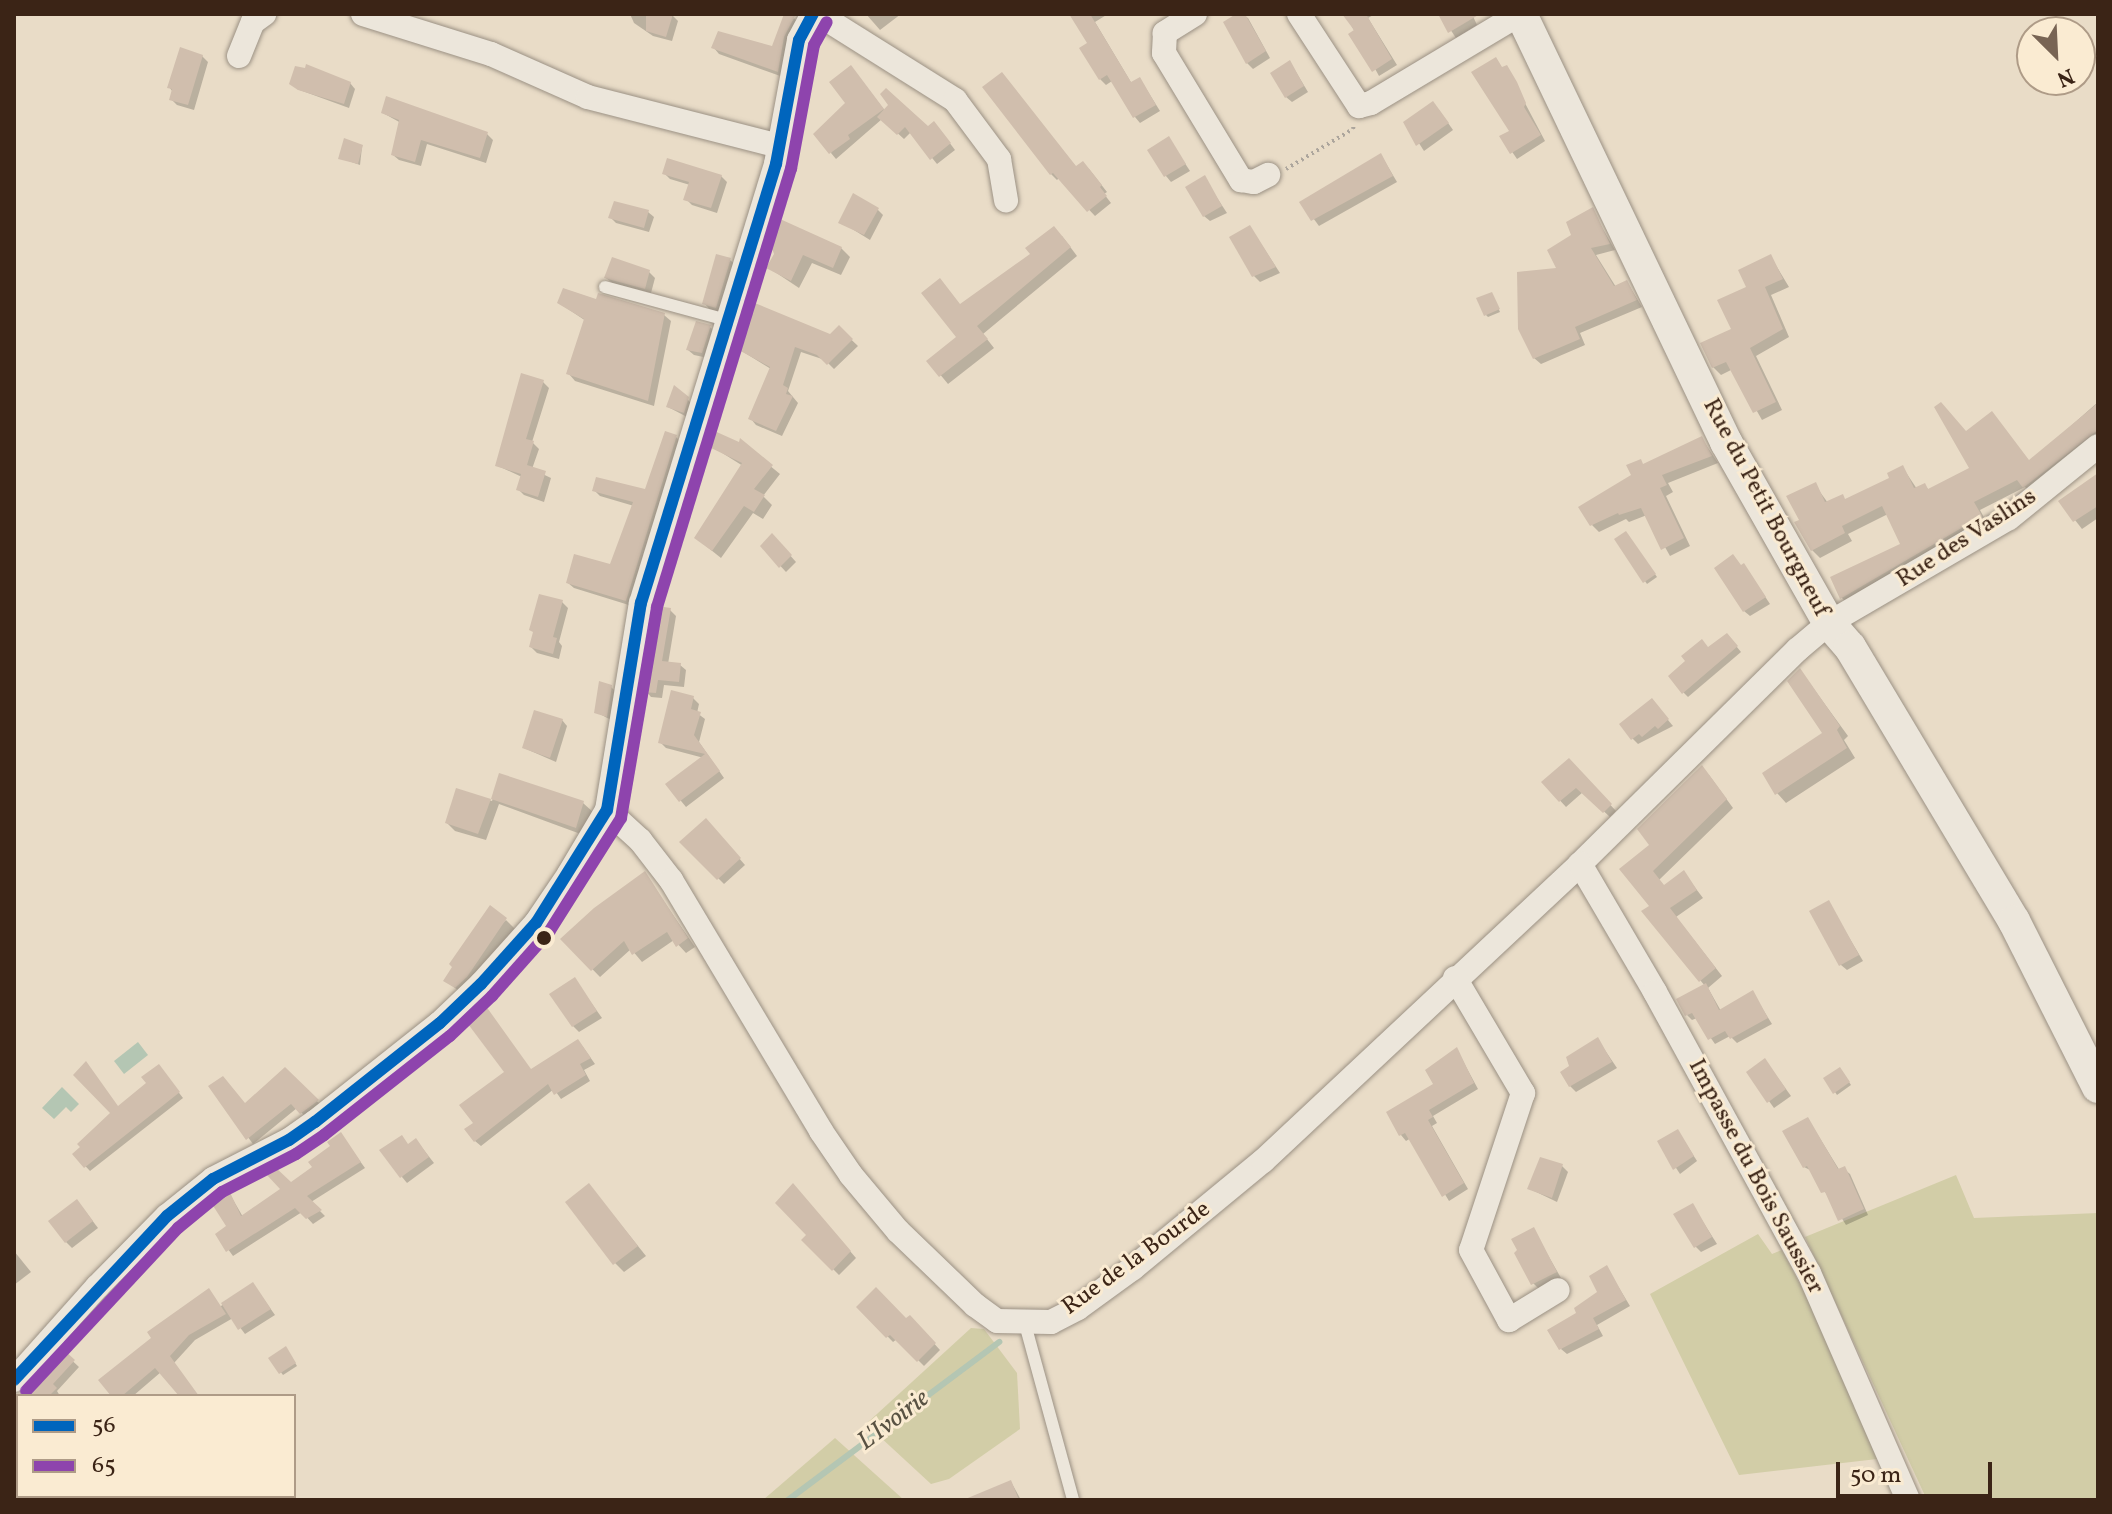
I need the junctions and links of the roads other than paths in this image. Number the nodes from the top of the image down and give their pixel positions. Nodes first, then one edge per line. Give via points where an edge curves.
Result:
1 (264, 14) edge
2 (363, 14) edge
3 (816, 14) edge
4 (1195, 14) edge
5 (1299, 14) edge
6 (1520, 14) edge
7 (239, 56) dead end
8 (779, 146) junction
9 (1268, 175) road end
10 (1006, 200) dead end
11 (605, 287) dead end
12 (730, 321) junction
13 (2098, 446) edge
14 (1829, 623) junction
15 (607, 810) junction
16 (1580, 864) junction
17 (1455, 978) junction
18 (2098, 1087) edge
19 (1558, 1290) dead end
20 (1025, 1324) junction
21 (14, 1380) edge
22 (1073, 1500) edge
23 (1908, 1500) edge

1 - 7 street via 253,22
2 - 8 street via 491,54 588,97
3 - 8 street via 799,40
3 - 10 street via 955,100 999,159
4 - 9 street via 1165,33 1164,53 1241,180 1254,182
5 - 6 street via 1359,106
6 - 14 street, Rue du Petit Bourgneuf via 1726,442
8 - 12 street
11 - 12 lane
12 - 15 street via 641,603
13 - 14 street, Rue des Vaslins via 2009,518
14 - 16 street, Rue du Petit Bourgneuf
14 - 18 street via 1850,647 1947,804 2014,921
15 - 20 street, Rue de la Bourde via 640,840 671,880 851,1175 898,1231 975,1305 997,1321
15 - 21 street via 536,923 481,984 315,1122 213,1179 167,1216
16 - 17 street, Rue du Petit Bourgneuf
16 - 23 street, Impasse du Bois Saussier via 1809,1273
17 - 19 street via 1523,1093 1471,1250 1509,1320
17 - 20 street, Rue de la Bourde via 1263,1161 1190,1223 1078,1308 1051,1322
20 - 22 lane

